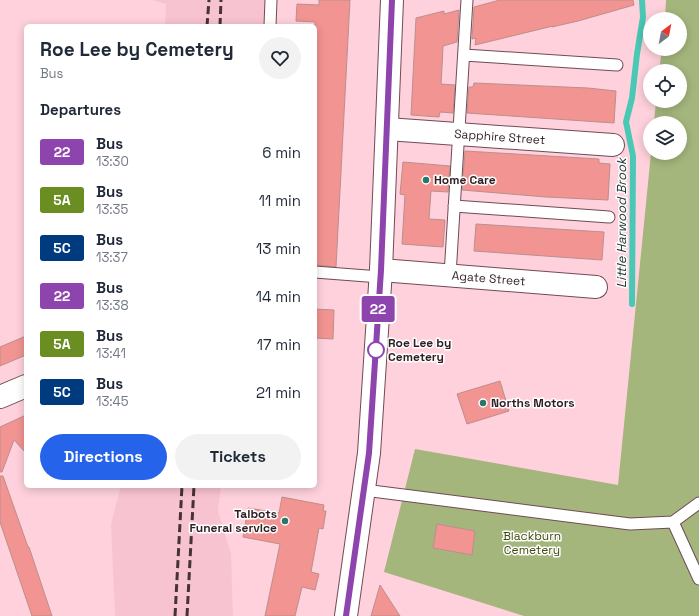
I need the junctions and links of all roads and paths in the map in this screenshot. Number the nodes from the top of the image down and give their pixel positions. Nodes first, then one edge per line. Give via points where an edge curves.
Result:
1 (271, 0) edge
2 (392, 0) edge
3 (467, 0) edge
4 (270, 24) edge
5 (464, 55) junction
6 (617, 65) dead end
7 (388, 129) junction
8 (459, 133) junction
9 (613, 145) dead end
10 (454, 206) junction
11 (609, 217) dead end
12 (317, 272) edge
13 (381, 273) junction
14 (450, 275) junction
15 (596, 287) dead end
16 (24, 387) edge
17 (0, 397) edge
18 (364, 490) junction
19 (699, 503) edge
20 (673, 522) junction
21 (699, 579) edge
22 (346, 616) edge

1 - 4 lane
2 - 7 main road
3 - 5 lane
5 - 6 lane
5 - 8 lane
7 - 8 main road, Sapphire Street
7 - 13 main road
8 - 9 main road, Sapphire Street
8 - 10 lane
10 - 11 lane
10 - 14 lane
12 - 13 lane
13 - 14 main road, Agate Street
13 - 18 main road via 369,453
14 - 15 main road, Agate Street
16 - 17 main road
18 - 20 lane via 630,524
18 - 22 main road
19 - 20 lane
20 - 21 lane

